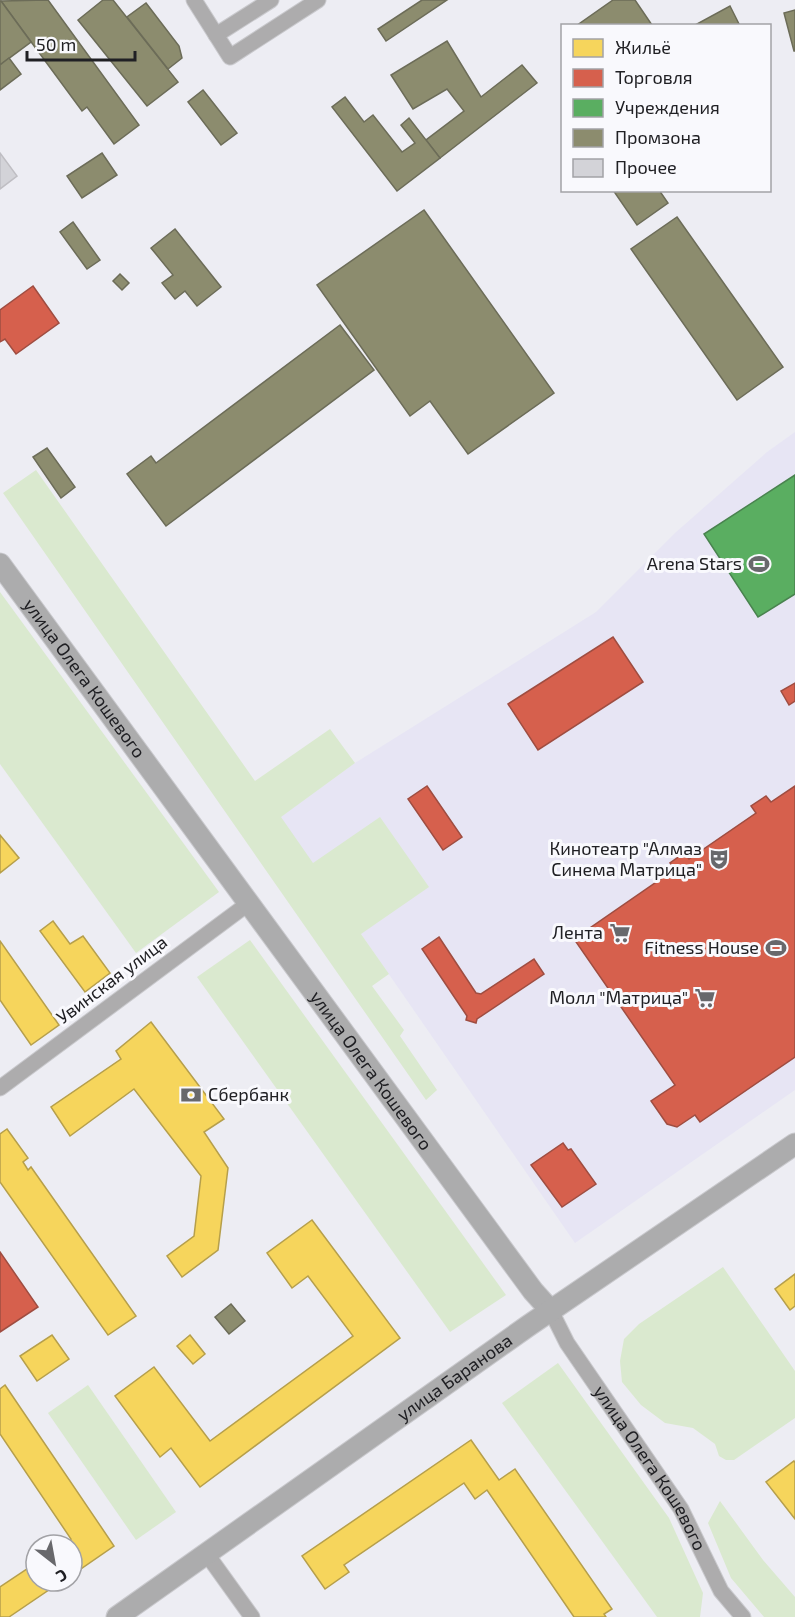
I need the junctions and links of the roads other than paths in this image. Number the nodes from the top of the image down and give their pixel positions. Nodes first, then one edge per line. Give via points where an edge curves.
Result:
1 (194, 0) edge
2 (271, 0) edge
3 (318, 0) edge
4 (216, 35) junction
5 (0, 564) edge
6 (249, 903) junction
7 (0, 1088) edge
8 (795, 1144) edge
9 (551, 1311) junction
10 (206, 1553) junction
11 (117, 1617) edge
12 (252, 1617) edge
13 (743, 1617) edge

1 - 4 street
2 - 4 street
3 - 4 street via 230,57
5 - 6 main road, улица Олега Кошевого
6 - 7 street, Увинская улица
6 - 9 main road, улица Олега Кошевого
8 - 9 main road, улица Баранова
9 - 10 main road, улица Баранова
9 - 13 street, улица Олега Кошевого via 567,1343 681,1509 721,1591
10 - 11 main road, улица Баранова
10 - 12 street

